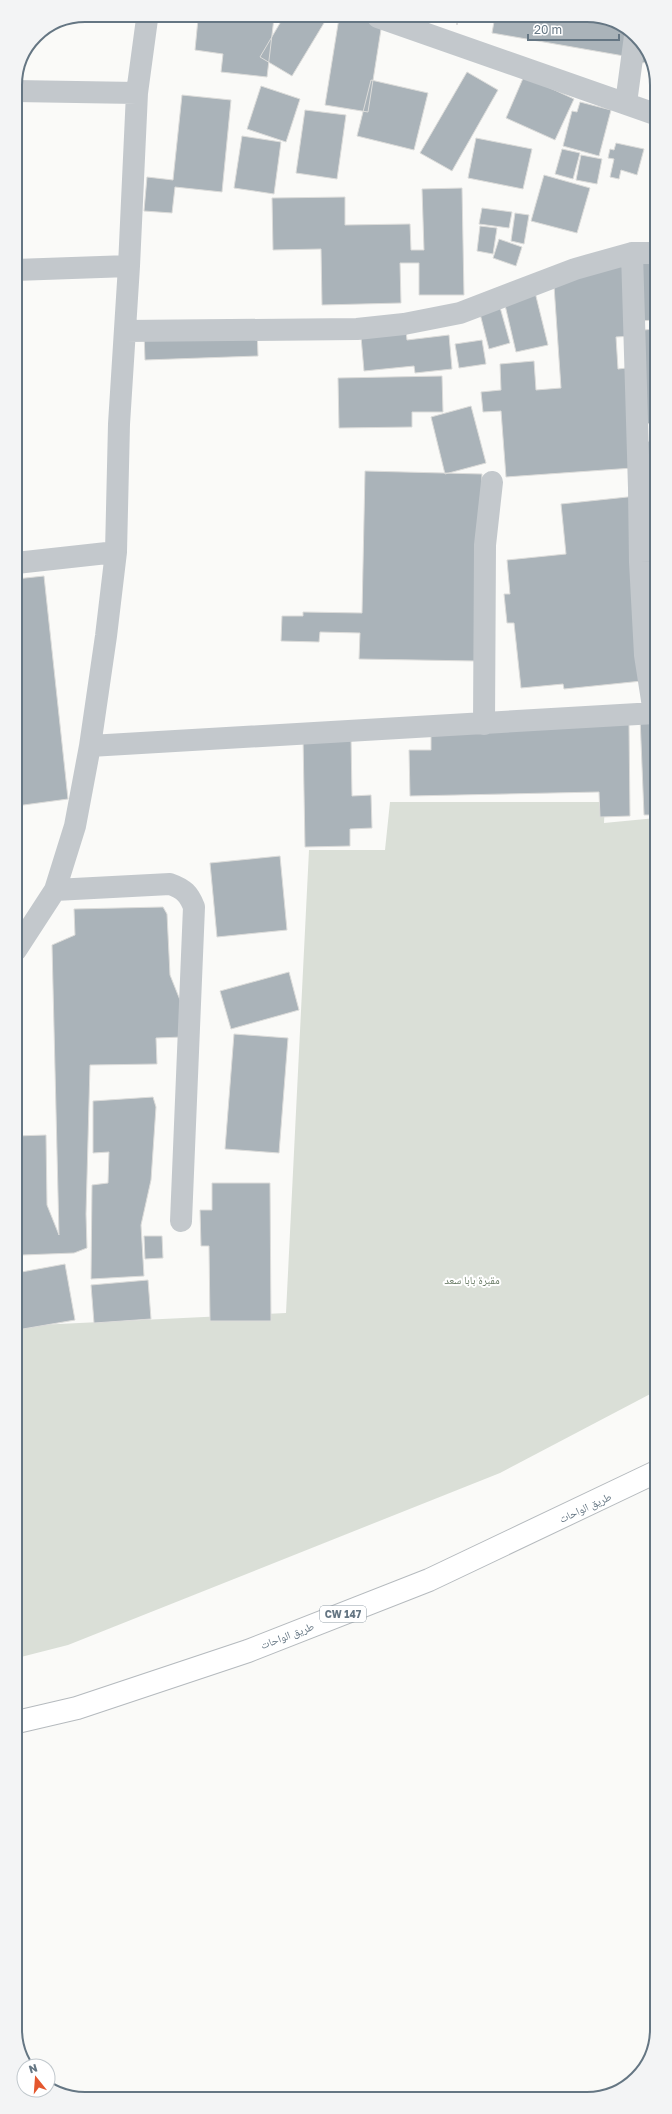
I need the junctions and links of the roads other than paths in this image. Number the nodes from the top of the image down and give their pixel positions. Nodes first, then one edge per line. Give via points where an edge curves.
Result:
1 (147, 22) edge
2 (392, 22) edge
3 (634, 43) edge
4 (22, 91) edge
5 (137, 93) junction
6 (626, 104) junction
7 (650, 112) edge
8 (632, 253) junction
9 (650, 253) edge
10 (129, 266) junction
11 (22, 270) edge
12 (125, 331) junction
13 (492, 482) dead end
14 (116, 552) junction
15 (22, 562) edge
16 (650, 653) edge
17 (650, 713) edge
18 (484, 724) junction
19 (90, 746) junction
20 (55, 890) junction
21 (22, 941) edge
22 (181, 1221) dead end
23 (650, 1475) edge
24 (22, 1721) edge

1 - 5 street
2 - 6 street
3 - 6 street
4 - 5 street
5 - 10 street
6 - 7 street
8 - 9 street
8 - 12 street via 575,269 460,313 404,324 357,330
8 - 16 street via 640,562
10 - 11 street
10 - 12 street
12 - 14 street via 119,424
13 - 18 street via 485,545
14 - 15 street
14 - 19 street
17 - 18 street
18 - 19 street
19 - 20 street via 76,826
20 - 21 street
20 - 22 street via 170,884 181,888 189,895 194,907
23 - 24 main road, طريق الواحات / CW 147 via 430,1580 248,1651 77,1708

